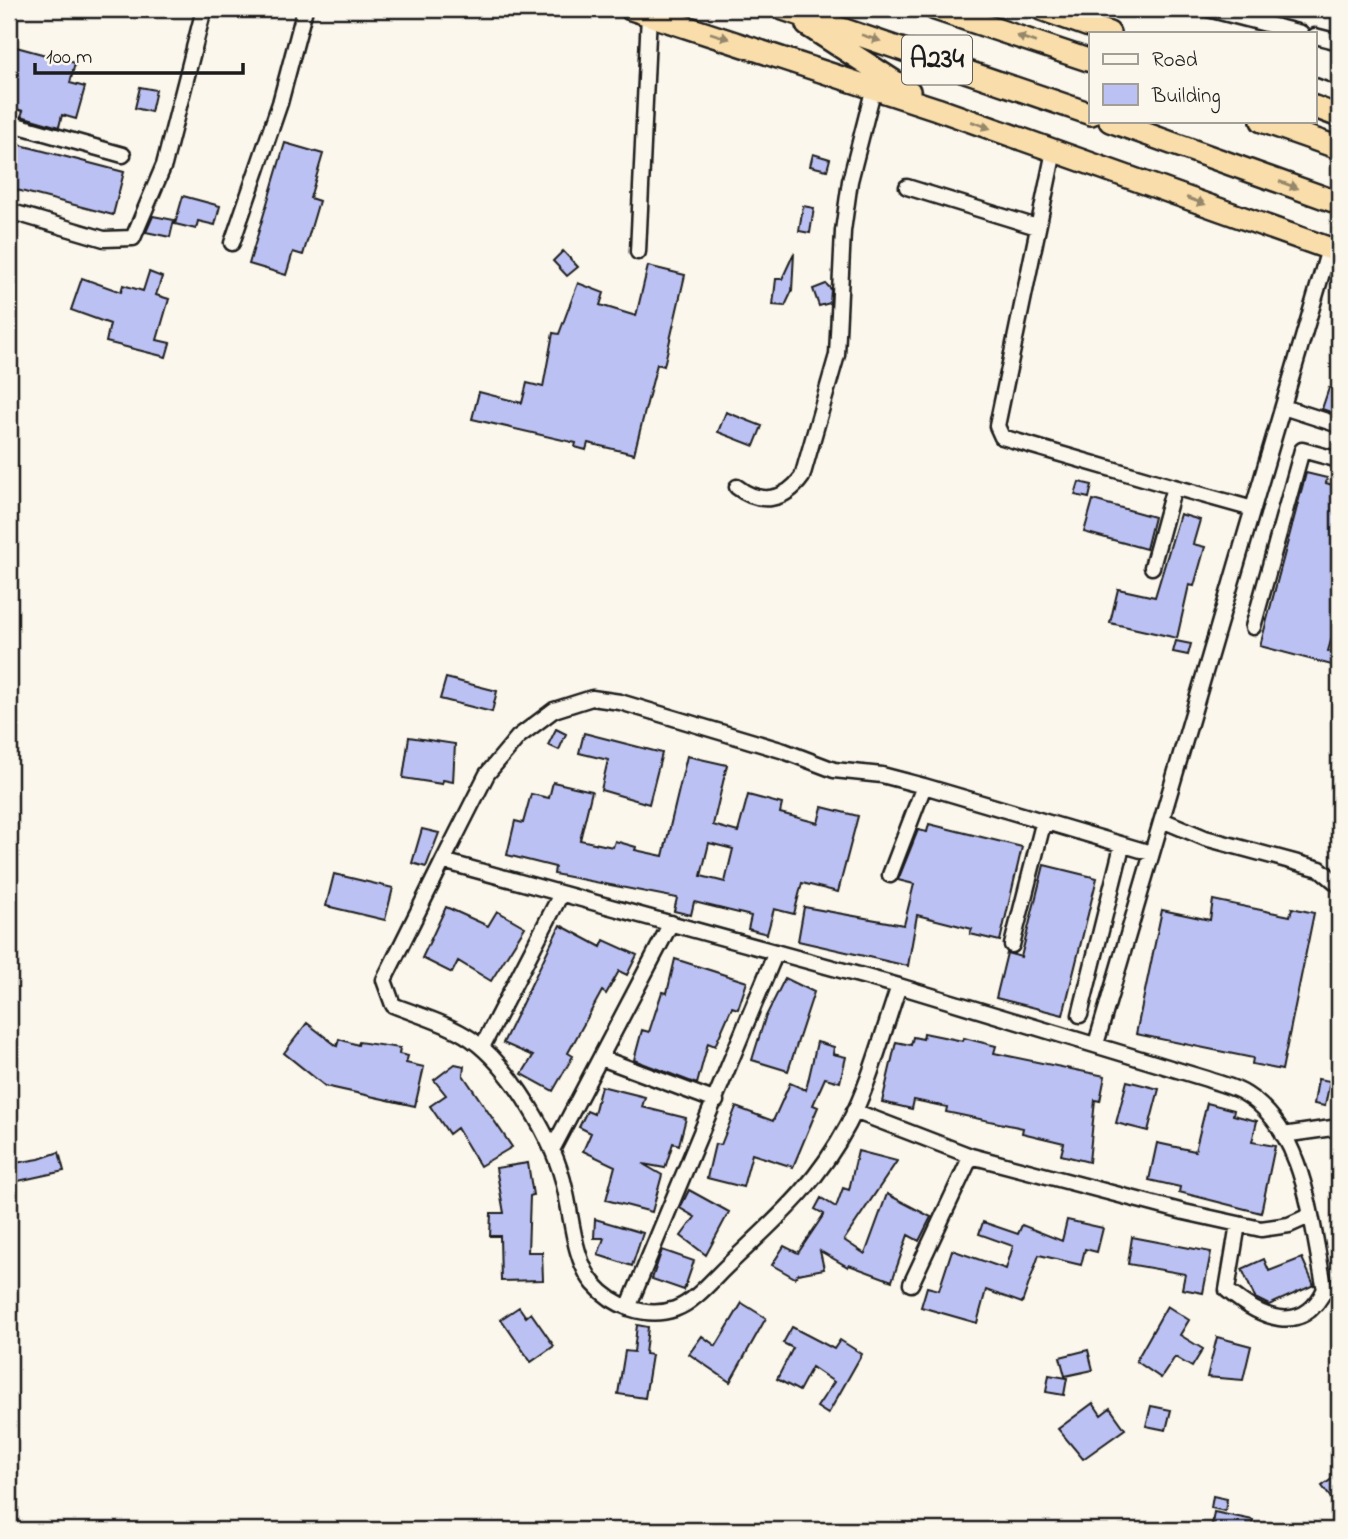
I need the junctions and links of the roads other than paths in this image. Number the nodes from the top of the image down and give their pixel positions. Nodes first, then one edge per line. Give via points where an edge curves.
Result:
1 (204, 9) edge
2 (305, 9) edge
3 (782, 9) edge
4 (935, 9) edge
5 (1041, 9) edge
6 (1208, 9) edge
7 (640, 11) edge
8 (1256, 28) edge
9 (1106, 32) edge
10 (1292, 32) edge
11 (1316, 37) edge
12 (1339, 42) edge
13 (1089, 60) edge
14 (1316, 86) edge
15 (874, 87) junction
16 (1339, 95) edge
17 (1316, 107) edge
18 (937, 109) junction
19 (1089, 113) edge
20 (1339, 116) edge
21 (1113, 122) edge
22 (1265, 122) edge
23 (1273, 122) edge
24 (9, 123) edge
25 (1339, 134) edge
26 (1339, 149) edge
27 (1054, 151) junction
28 (123, 155) dead end
29 (907, 187) dead end
30 (1339, 203) edge
31 (9, 211) edge
32 (1037, 227) junction
33 (232, 243) dead end
34 (1334, 251) edge
35 (638, 252) dead end
36 (1283, 407) junction
37 (1339, 425) edge
38 (1339, 460) edge
39 (737, 486) dead end
40 (1174, 487) junction
41 (1253, 509) junction
42 (1152, 567) dead end
43 (1253, 627) dead end
44 (924, 786) junction
45 (1162, 820) junction
46 (1043, 824) junction
47 (1122, 846) junction
48 (1151, 853) junction
49 (443, 861) junction
50 (890, 875) dead end
51 (1339, 885) edge
52 (561, 894) junction
53 (671, 922) junction
54 (1012, 945) dead end
55 (776, 952) junction
56 (899, 986) junction
57 (1080, 1015) dead end
58 (1096, 1044) junction
59 (482, 1047) junction
60 (601, 1058) junction
61 (716, 1101) junction
62 (854, 1111) junction
63 (1339, 1127) edge
64 (1283, 1135) junction
65 (552, 1150) junction
66 (971, 1156) junction
67 (1309, 1216) junction
68 (1238, 1224) junction
69 (912, 1284) dead end
70 (628, 1308) junction

1 - 31 street via 164,165 132,238 104,239
2 - 33 street
3 - 18 highway
3 -> 19 highway, A234
13 -> 4 highway, A234
5 - 9 highway
6 - 8 street
7 -> 15 highway
7 - 35 street
8 - 10 street
11 - 12 street
14 - 16 street
15 - 18 highway
15 - 39 street via 850,181 843,231 837,355 802,477 793,489 770,499 746,494
17 - 20 highway
18 -> 27 highway
21 -> 30 highway
22 - 26 highway
23 - 25 highway
24 - 28 street
27 - 32 street
27 -> 34 highway
29 - 32 street
32 - 40 street via 998,414 1002,437
34 - 36 street
36 - 37 street
36 - 41 street
38 - 43 street via 1302,450
40 - 41 street
40 - 42 street
41 - 45 street
44 - 46 street
44 - 49 street via 834,770 633,706 592,698 554,710 518,737 487,774
44 - 50 street
45 - 48 street
45 - 51 street via 1205,838 1320,869
46 - 47 street
46 - 54 street
47 - 48 street
47 - 57 street
48 - 58 street
49 - 52 street
49 - 59 street via 384,980 393,1005
52 - 53 street
52 - 59 street
53 - 55 street
53 - 60 street
55 - 56 street
55 - 61 street
56 - 58 street
56 - 62 street
58 - 64 street via 1246,1094 1268,1111
59 - 65 street via 493,1056
60 - 61 street
60 - 65 street
61 - 70 street
62 - 66 street
62 - 70 street via 822,1169 796,1202 696,1295 676,1309 650,1312
63 - 64 street
64 - 67 street
65 - 70 street via 563,1178 580,1257 592,1282 608,1299
66 - 68 street
66 - 69 street
67 - 68 street via 1261,1229
67 - 68 street via 1325,1289 1319,1303 1302,1317 1284,1320 1248,1307 1227,1290

